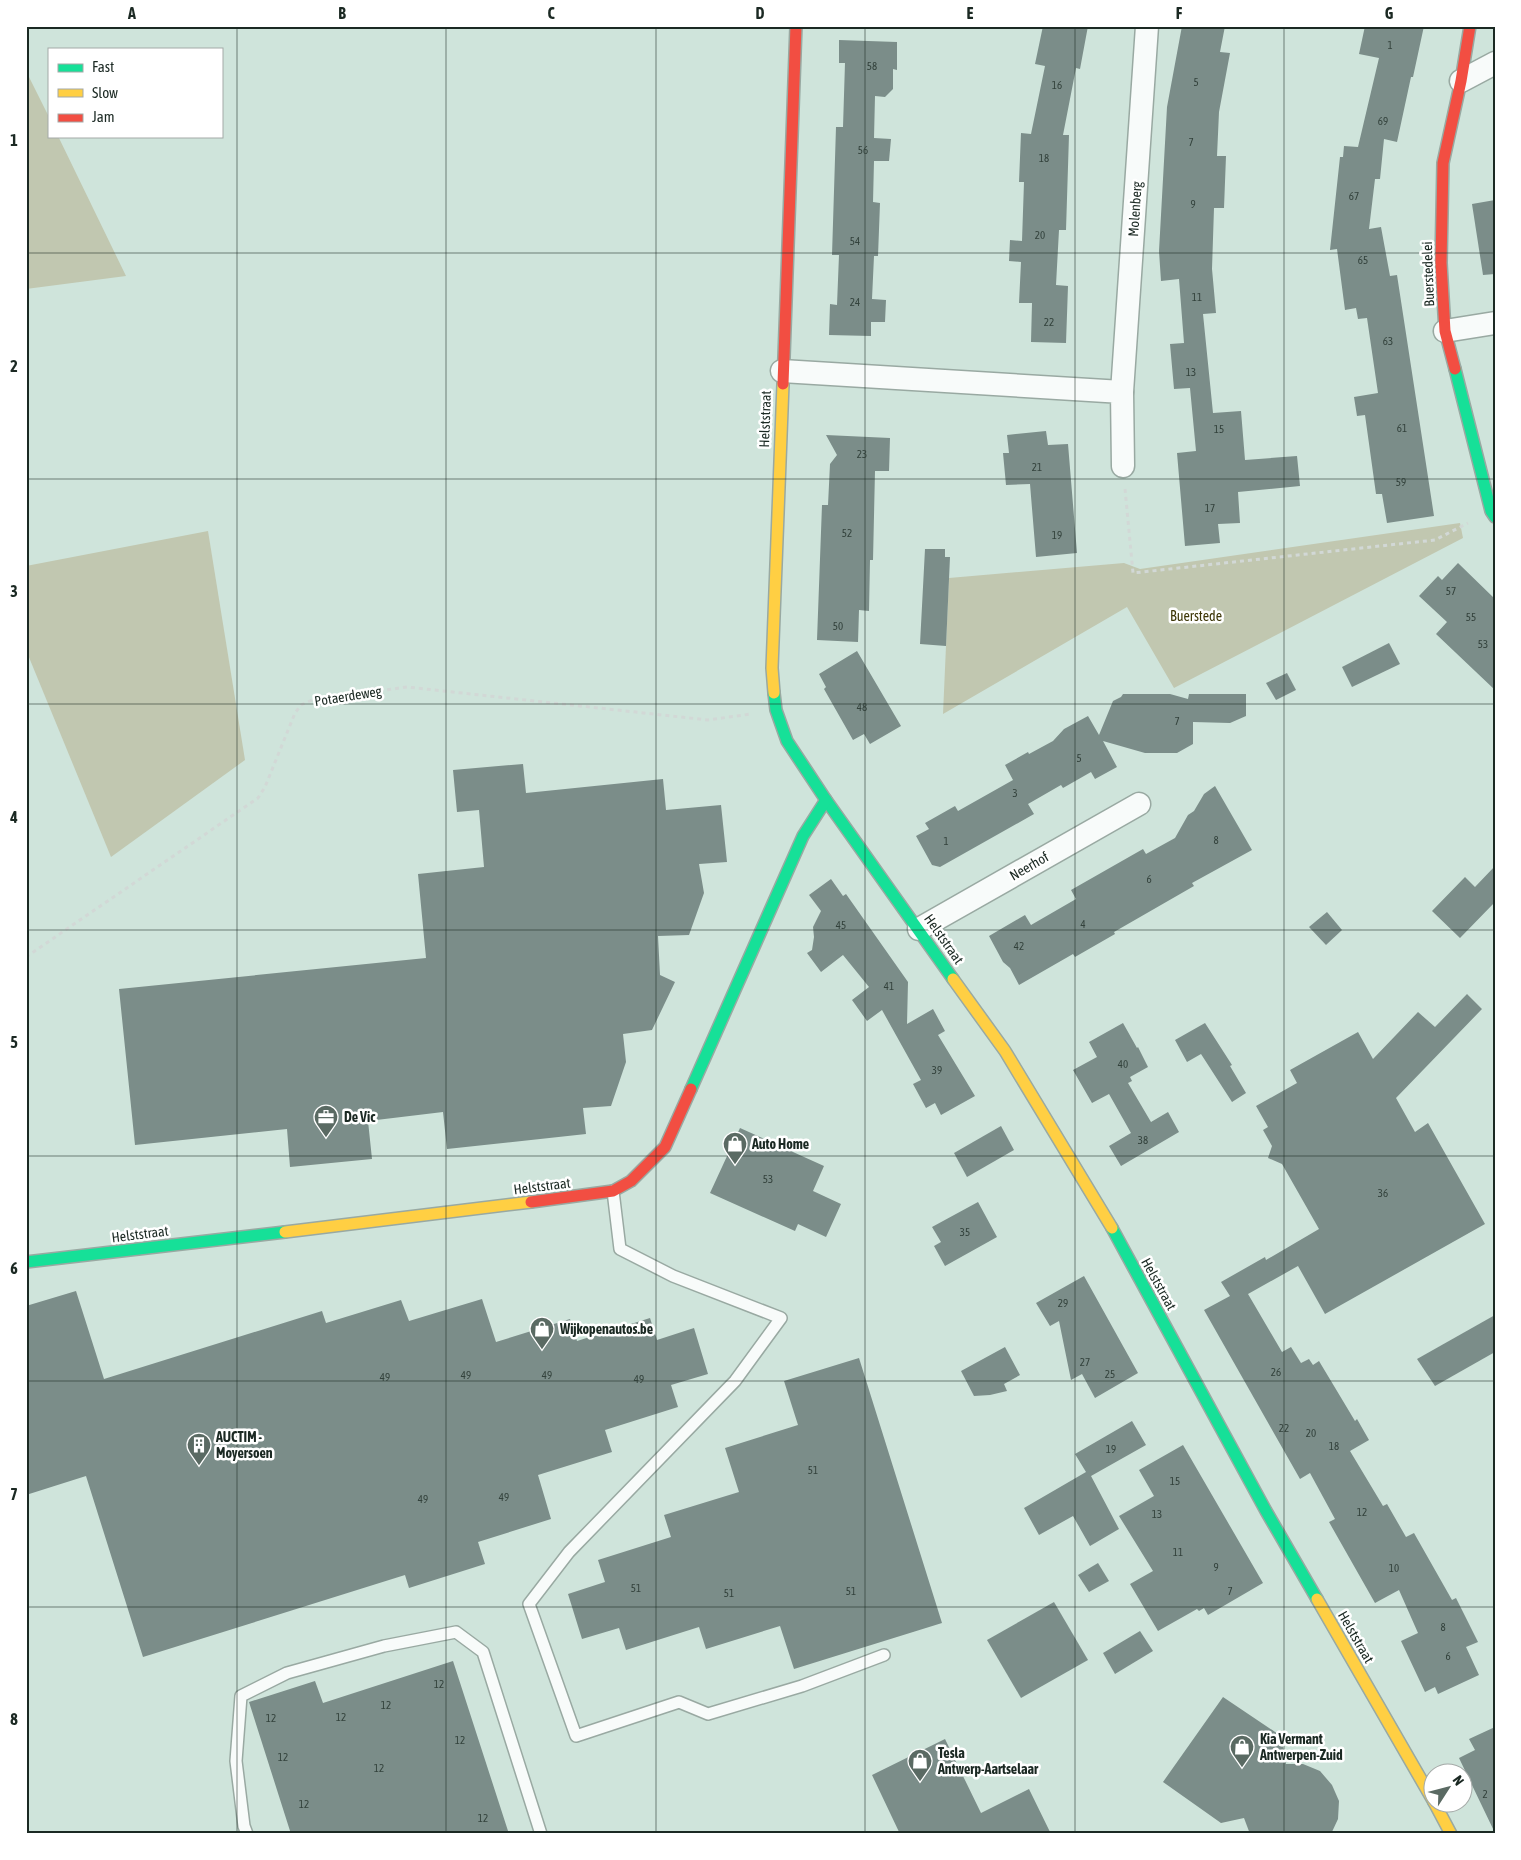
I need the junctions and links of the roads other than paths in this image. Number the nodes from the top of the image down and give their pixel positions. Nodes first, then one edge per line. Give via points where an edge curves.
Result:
1 (796, 26) edge
2 (1147, 26) edge
3 (1470, 26) edge
4 (1495, 64) edge
5 (1461, 81) junction
6 (1495, 323) edge
7 (1445, 331) junction
8 (782, 371) junction
9 (1122, 392) junction
10 (1123, 466) road end
11 (1493, 514) edge
12 (826, 800) junction
13 (1138, 804) dead end
14 (919, 929) junction
15 (613, 1191) junction
16 (26, 1262) edge
17 (884, 1655) dead end
18 (1424, 1785) edge
19 (1439, 1812) edge
20 (247, 1834) edge
21 (541, 1834) edge
22 (1451, 1834) edge

1 - 8 street, Helststraat
2 - 9 street, Molenberg
3 - 5 street, Buerstedelei
4 - 5 street
5 - 7 street, Buerstedelei via 1444,163 1441,263
6 - 7 street
7 - 11 street, Buerstedelei
8 - 9 street
8 - 12 street, Helststraat via 772,668 776,710 787,741
9 - 10 street, Molenberg
12 - 14 street, Helststraat
12 - 15 street, Helststraat via 803,836 665,1147 631,1181
13 - 14 street, Neerhof
14 - 18 street, Helststraat via 1005,1050 1107,1219 1266,1510
15 - 16 street, Helststraat
15 - 17 lane via 620,1249 673,1276 781,1318 735,1381 569,1552 529,1604 576,1736 679,1702 708,1714 802,1686
19 - 22 street, Helststraat
20 - 21 lane via 236,1762 241,1696 287,1673 384,1646 456,1632 483,1652

